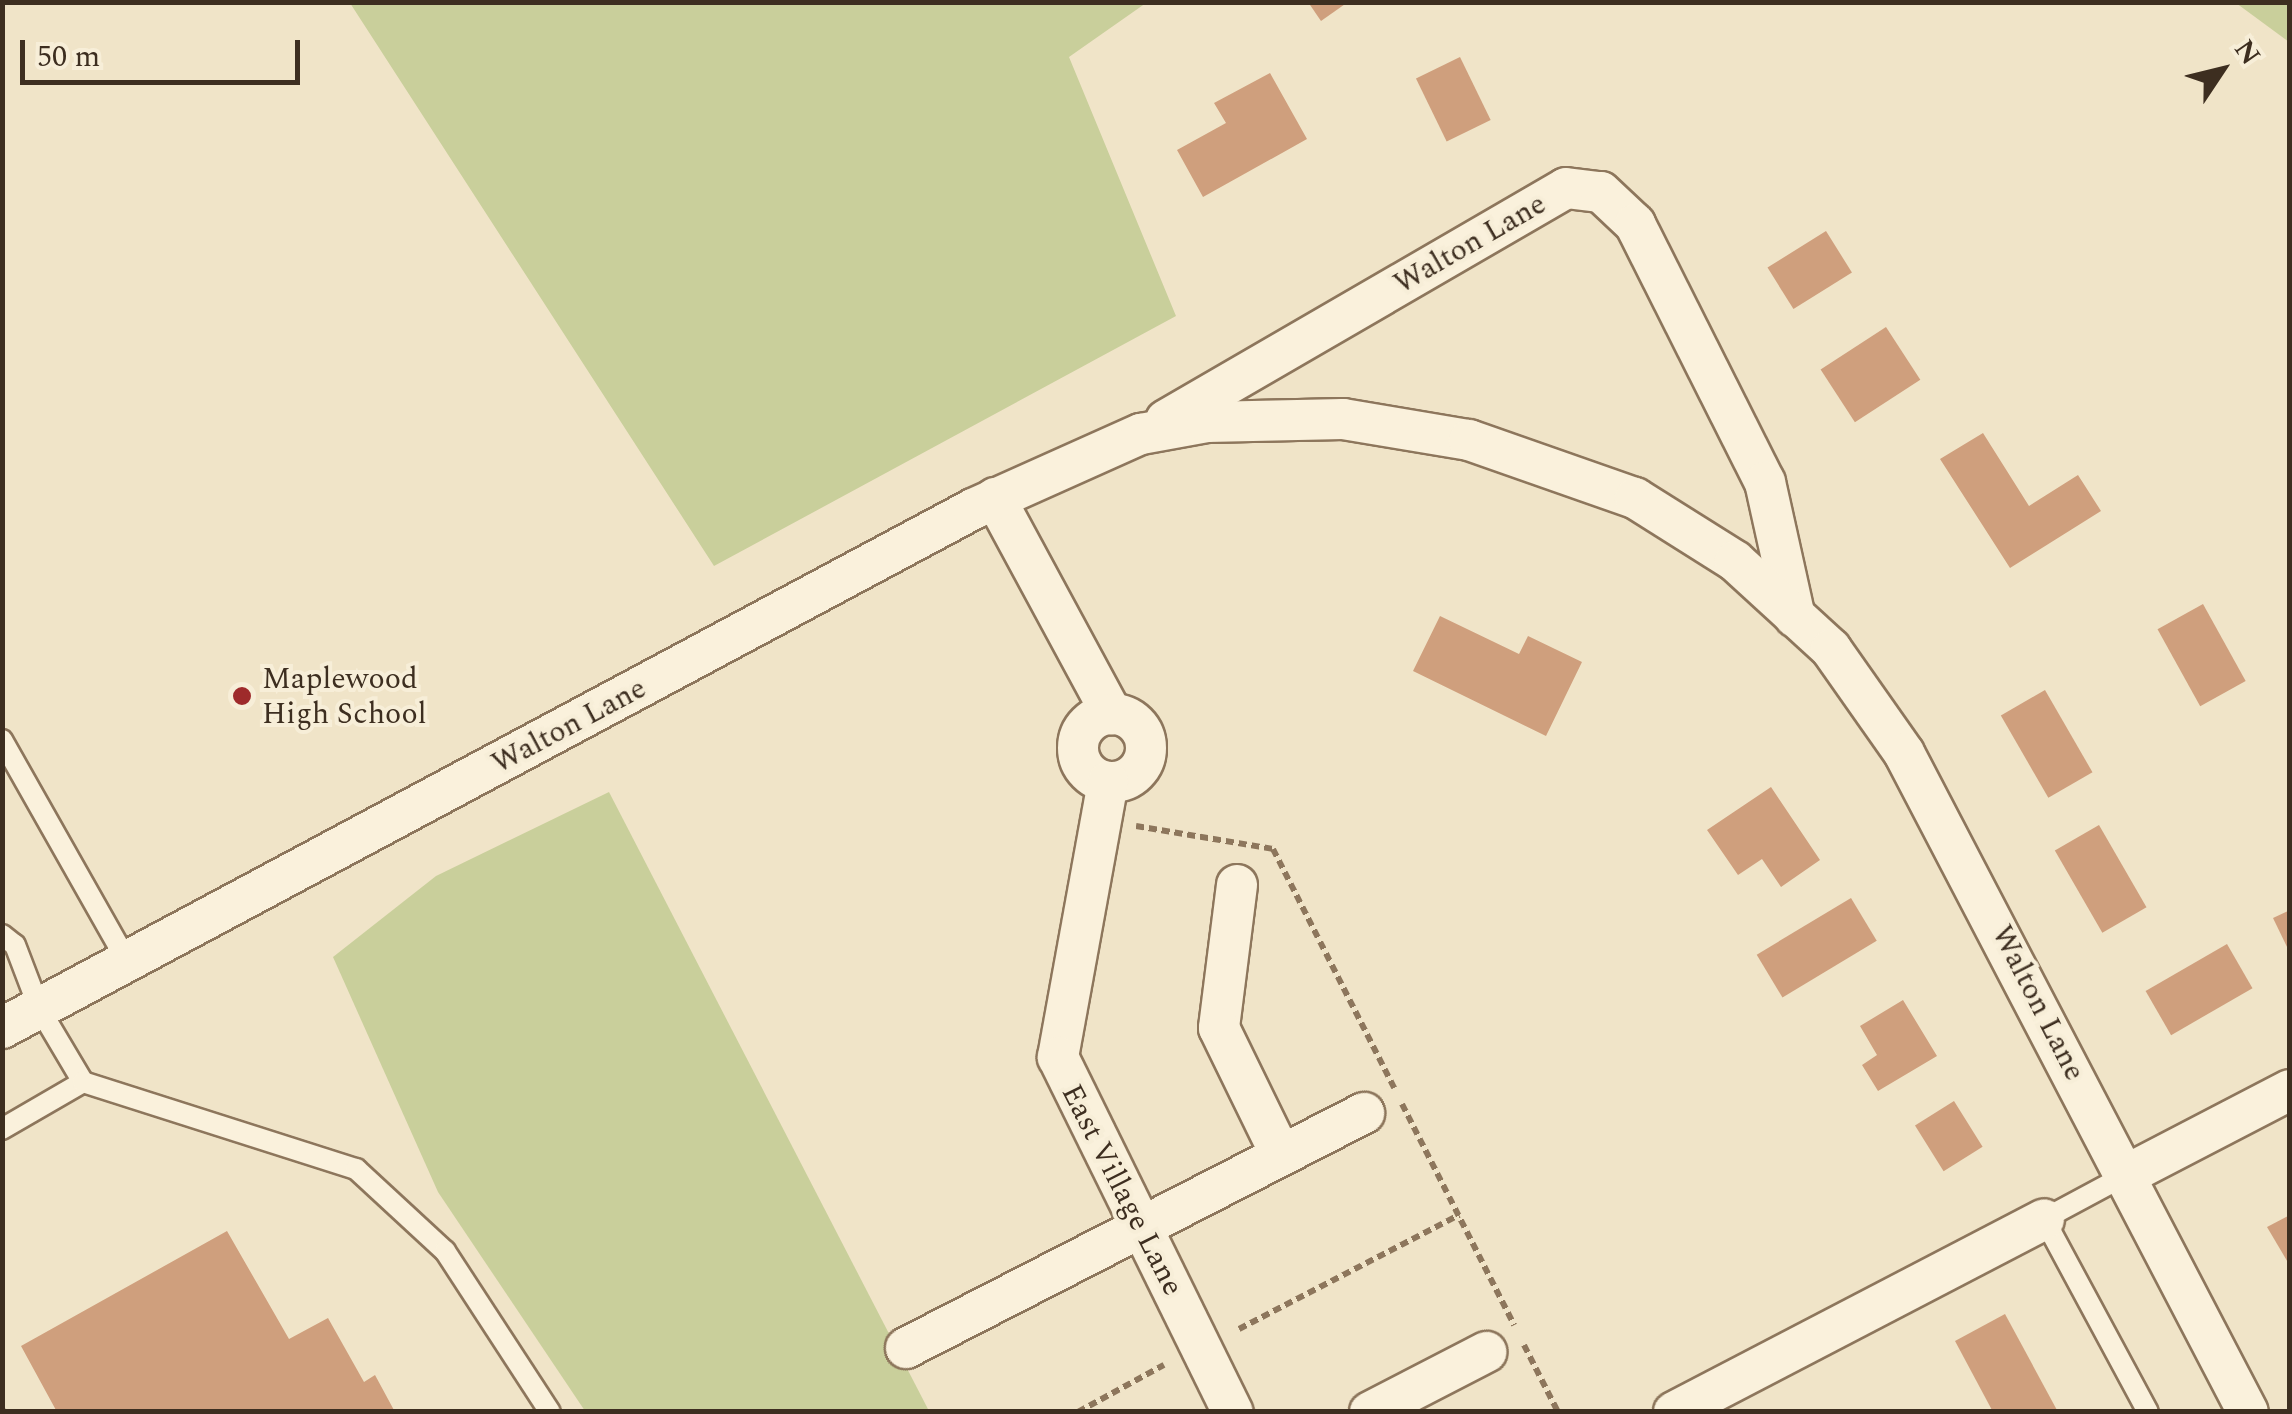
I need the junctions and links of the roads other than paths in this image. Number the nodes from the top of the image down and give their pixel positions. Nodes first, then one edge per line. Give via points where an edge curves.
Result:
1 (1141, 434) junction
2 (984, 503) junction
3 (1795, 617) junction
4 (1102, 718) junction
5 (2, 740) edge
6 (1108, 782) junction
7 (1237, 886) dead end
8 (2, 934) edge
9 (128, 963) junction
10 (38, 1008) junction
11 (2, 1028) edge
12 (83, 1082) junction
13 (2290, 1090) edge
14 (1364, 1113) dead end
15 (2, 1129) edge
16 (1281, 1154) junction
17 (2126, 1175) junction
18 (2044, 1220) junction
19 (1140, 1226) junction
20 (906, 1348) dead end
21 (1486, 1352) dead end
22 (550, 1412) edge
23 (1234, 1412) edge
24 (1370, 1412) edge
25 (1674, 1412) edge
26 (2148, 1412) edge
27 (2248, 1412) edge

1 - 2 street, Walton Lane
1 - 3 street, Walton Lane via 1207,422 1342,419 1469,440 1636,498 1735,561
1 - 3 street, Walton Lane via 1566,188 1601,192 1635,224 1765,482
2 - 4 street
2 - 9 street, Walton Lane
3 - 17 street, Walton Lane via 1831,650 1904,753
4 - 6 street via 1078,750 1088,771
4 - 6 street via 1132,720 1146,749 1130,776
5 - 9 lane
6 - 19 street, East Village Lane via 1058,1058
7 - 16 street via 1219,1028
8 - 10 lane via 15,945
9 - 10 street, Walton Lane
10 - 11 street, Walton Lane
10 - 12 lane
12 - 15 lane
12 - 22 lane via 356,1169 445,1251
13 - 17 street
14 - 16 street
16 - 19 street
17 - 18 lane
17 - 27 street, Walton Lane
18 - 25 street
18 - 26 lane
19 - 20 street
19 - 23 street, East Village Lane
21 - 24 street

